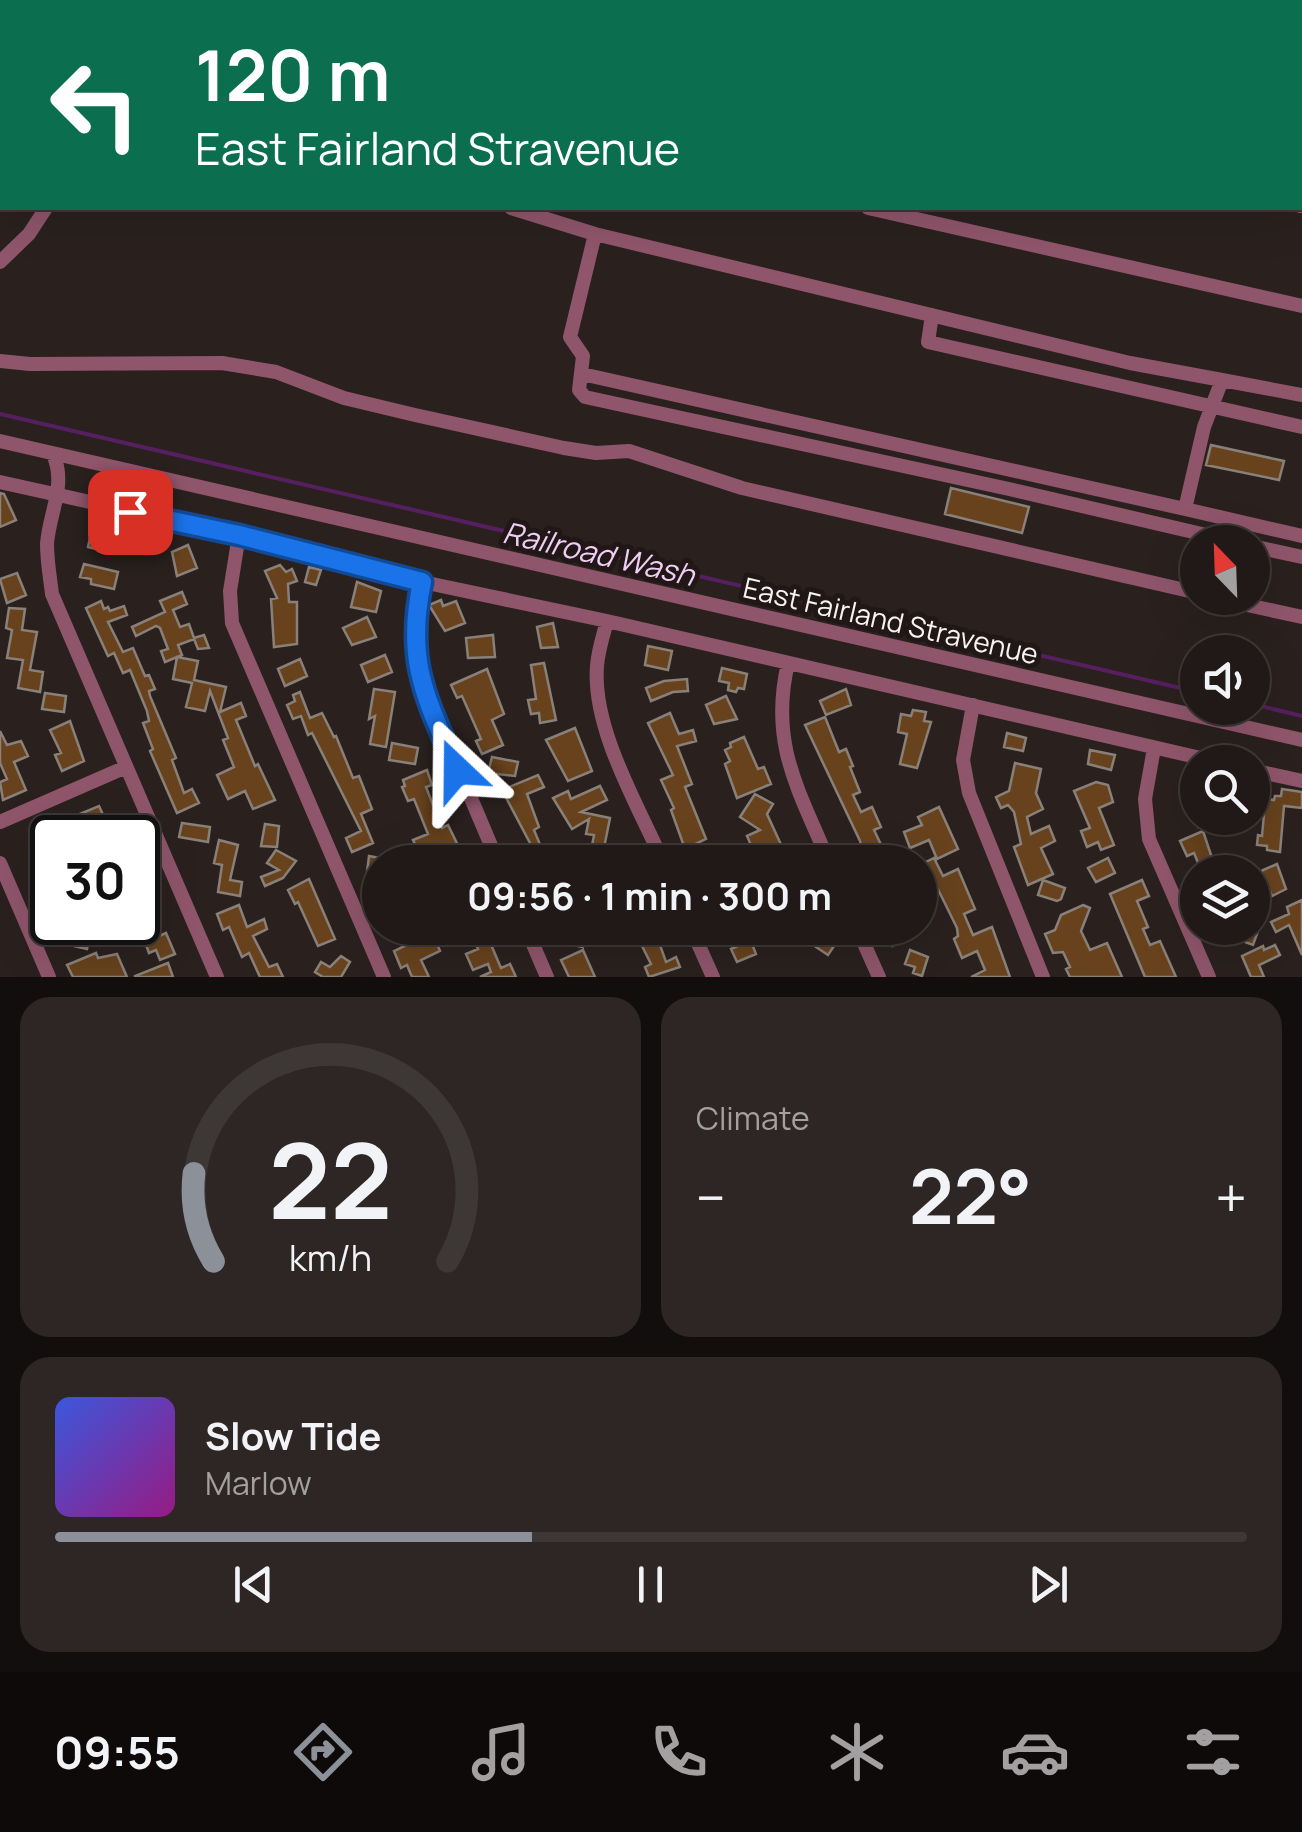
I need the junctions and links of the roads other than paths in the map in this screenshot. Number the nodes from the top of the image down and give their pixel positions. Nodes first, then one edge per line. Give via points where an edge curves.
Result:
1 (45, 210) edge
2 (518, 210) edge
3 (877, 210) edge
4 (594, 234) junction
5 (0, 262) edge
6 (1302, 306) edge
7 (932, 316) junction
8 (0, 361) edge
9 (582, 374) junction
10 (1222, 380) junction
11 (1302, 395) edge
12 (1212, 406) junction
13 (1302, 427) edge
14 (0, 441) edge
15 (53, 454) junction
16 (0, 482) edge
17 (58, 496) junction
18 (1185, 510) junction
19 (1180, 529) edge
20 (239, 535) junction
21 (1302, 536) edge
22 (1270, 550) edge
23 (1302, 558) edge
24 (422, 582) junction
25 (1180, 590) edge
26 (1270, 610) edge
27 (1302, 617) edge
28 (607, 621) junction
29 (788, 663) junction
30 (973, 705) junction
31 (1302, 740) edge
32 (1154, 748) junction
33 (1180, 754) edge
34 (126, 767) junction
35 (1270, 774) edge
36 (1302, 781) edge
37 (0, 822) edge
38 (491, 845) edge
39 (656, 845) edge
40 (822, 845) edge
41 (0, 863) edge
42 (533, 945) edge
43 (699, 945) edge
44 (865, 945) edge
45 (49, 977) edge
46 (216, 977) edge
47 (384, 977) edge
48 (547, 977) edge
49 (713, 977) edge
50 (879, 977) edge
51 (1043, 977) edge
52 (1209, 977) edge

1 - 5 street
2 - 4 street
3 - 6 street
4 - 7 street
4 - 9 street via 570,338 583,356
7 - 10 street
7 - 12 street via 928,342
8 - 25 street via 222,363 276,372 344,398 564,448 629,451 742,488
9 - 18 street
9 - 19 street via 579,390 585,397
10 - 11 street
10 - 12 street
12 - 13 street
12 - 18 street
14 - 15 street, East Fairland Stravenue
15 - 17 street
15 - 31 street, East Fairland Stravenue
16 - 17 street
17 - 20 street
17 - 34 street via 48,543 52,594
18 - 21 street
20 - 24 street
20 - 47 street via 232,623
22 - 23 street
24 - 28 street
24 - 38 street via 414,639 418,673
26 - 27 street
28 - 29 street
28 - 39 street via 597,664 600,708
29 - 30 street
29 - 40 street via 781,715 785,754
30 - 32 street
30 - 51 street via 963,760 969,794
32 - 33 street
32 - 52 street via 1145,800 1150,838
34 - 37 street
34 - 46 street
35 - 36 street
41 - 45 street
42 - 48 street
43 - 49 street
44 - 50 street

